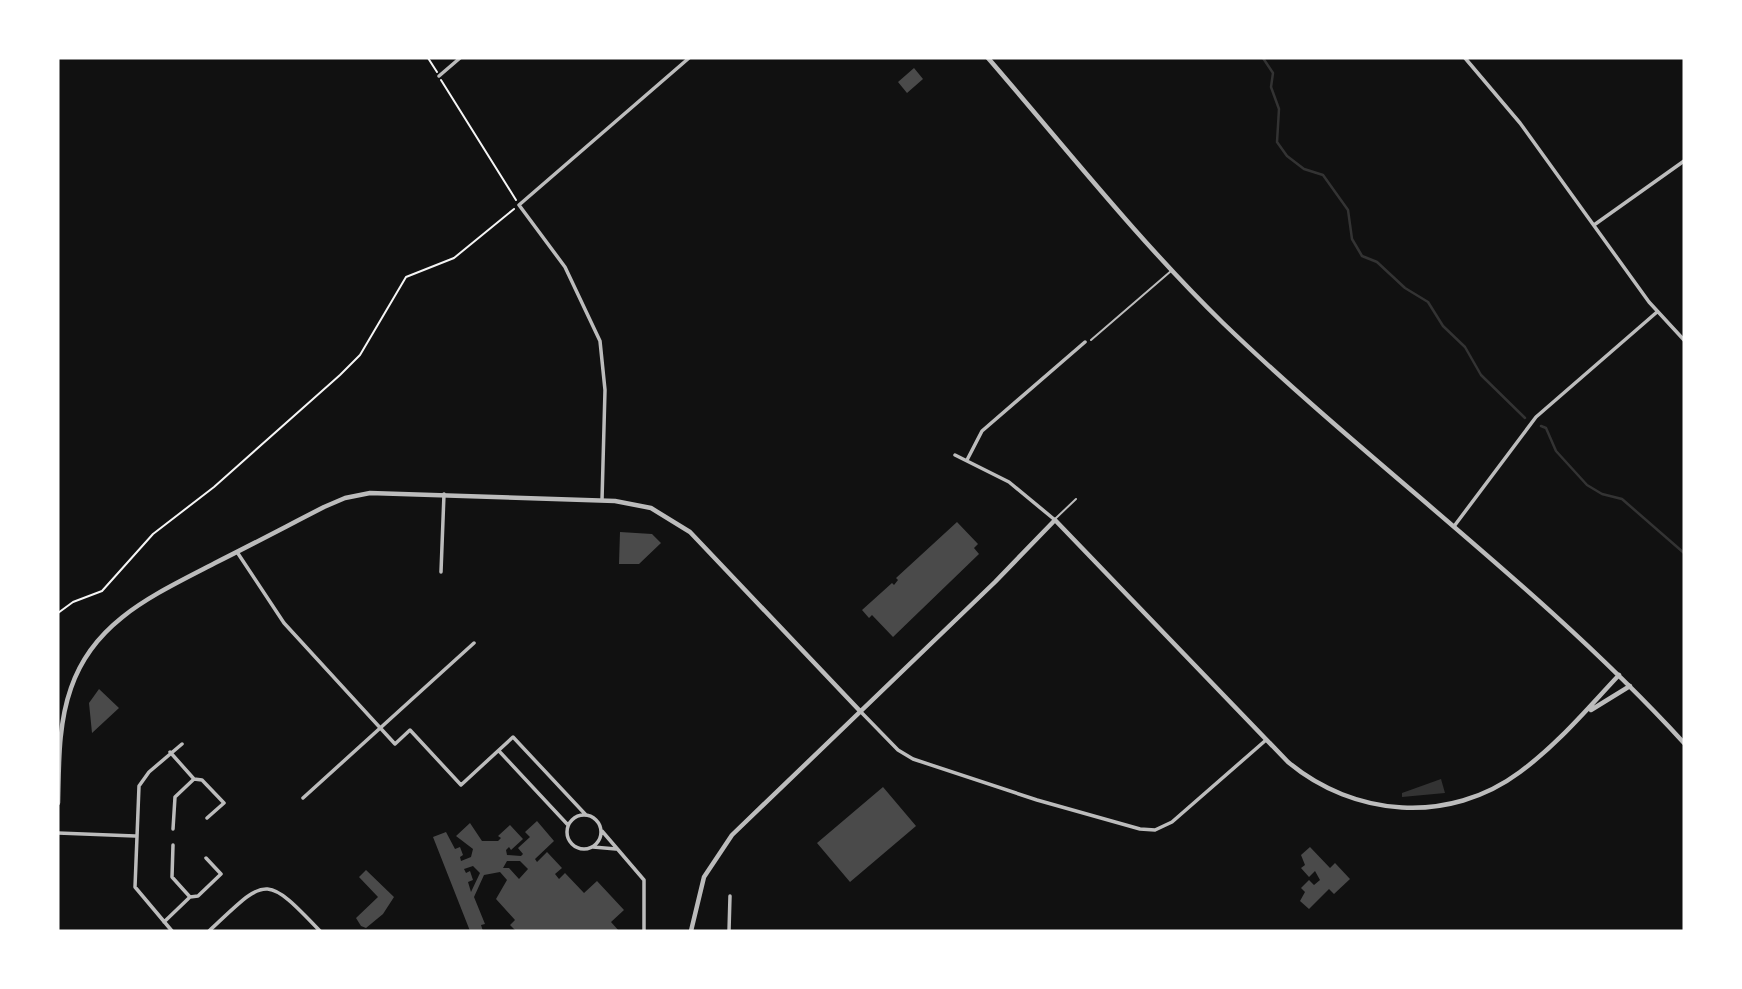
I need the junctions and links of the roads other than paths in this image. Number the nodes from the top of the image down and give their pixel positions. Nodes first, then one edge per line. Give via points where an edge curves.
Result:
1 (460, 58) edge
2 (689, 58) edge
3 (988, 58) edge
4 (1465, 58) edge
5 (439, 76) road end
6 (1684, 161) edge
7 (1594, 225) junction
8 (1172, 270) junction
9 (1657, 312) junction
10 (1091, 340) dead end
11 (1684, 340) edge
12 (1085, 342) dead end
13 (955, 455) dead end
14 (967, 460) junction
15 (444, 494) junction
16 (1076, 499) dead end
17 (602, 500) junction
18 (1055, 520) junction
19 (1455, 526) junction
20 (237, 552) junction
21 (441, 572) dead end
22 (474, 643) dead end
23 (1619, 675) junction
24 (1630, 686) junction
25 (1590, 710) junction
26 (860, 711) junction
27 (382, 729) junction
28 (1266, 740) junction
29 (1684, 743) edge
30 (182, 744) dead end
31 (499, 751) junction
32 (170, 752) junction
33 (194, 779) junction
34 (303, 798) dead end
35 (58, 803) edge
36 (586, 815) junction
37 (207, 818) dead end
38 (568, 825) junction
39 (173, 829) dead end
40 (602, 831) junction
41 (58, 833) edge
42 (135, 836) junction
43 (173, 845) dead end
44 (593, 847) junction
45 (618, 849) junction
46 (206, 858) dead end
47 (730, 896) dead end
48 (190, 897) junction
49 (164, 923) junction
50 (172, 931) edge
51 (209, 931) edge
52 (320, 931) edge
53 (644, 931) edge
54 (691, 931) edge
55 (729, 931) edge

1 - 5 street
2 - 17 street via 519,205 563,263 600,341
3 - 8 street
4 - 7 street via 1520,123
6 - 7 street
7 - 9 street
8 - 10 lane
8 - 19 street via 1247,345
9 - 11 street
9 - 19 street via 1536,417
12 - 14 street via 982,431
13 - 14 street
14 - 18 street via 1020,489
15 - 17 street
15 - 20 street via 383,492 345,498
15 - 21 street
16 - 18 lane
17 - 26 street via 640,504 682,524
18 - 26 street
18 - 28 street
19 - 23 street
20 - 27 street via 284,623
20 - 35 street via 140,603 108,627 91,648 71,685 63,716
22 - 27 street
23 - 24 street
23 - 25 street
24 - 25 street
24 - 29 street
25 - 28 street via 1532,763 1500,785 1466,800 1424,808 1378,806 1334,792 1296,769
26 - 28 street via 913,759 1148,830 1172,822
26 - 54 street via 722,847 700,888
27 - 31 street via 395,744 410,730 461,785
27 - 34 street
30 - 32 street
31 - 36 street via 513,737
31 - 38 street
32 - 33 street
32 - 42 street via 139,786
33 - 37 street via 202,780 224,803
33 - 39 street via 175,797
36 - 38 street
36 - 40 street via 595,818
38 - 44 street via 575,846
40 - 44 street
40 - 45 street
41 - 42 street
42 - 49 street via 135,887
43 - 48 street via 172,877
44 - 45 street
45 - 53 street via 644,880
46 - 48 street via 221,874 198,896
47 - 55 street
48 - 49 street
49 - 50 street
51 - 52 street via 251,893 268,888 284,893

